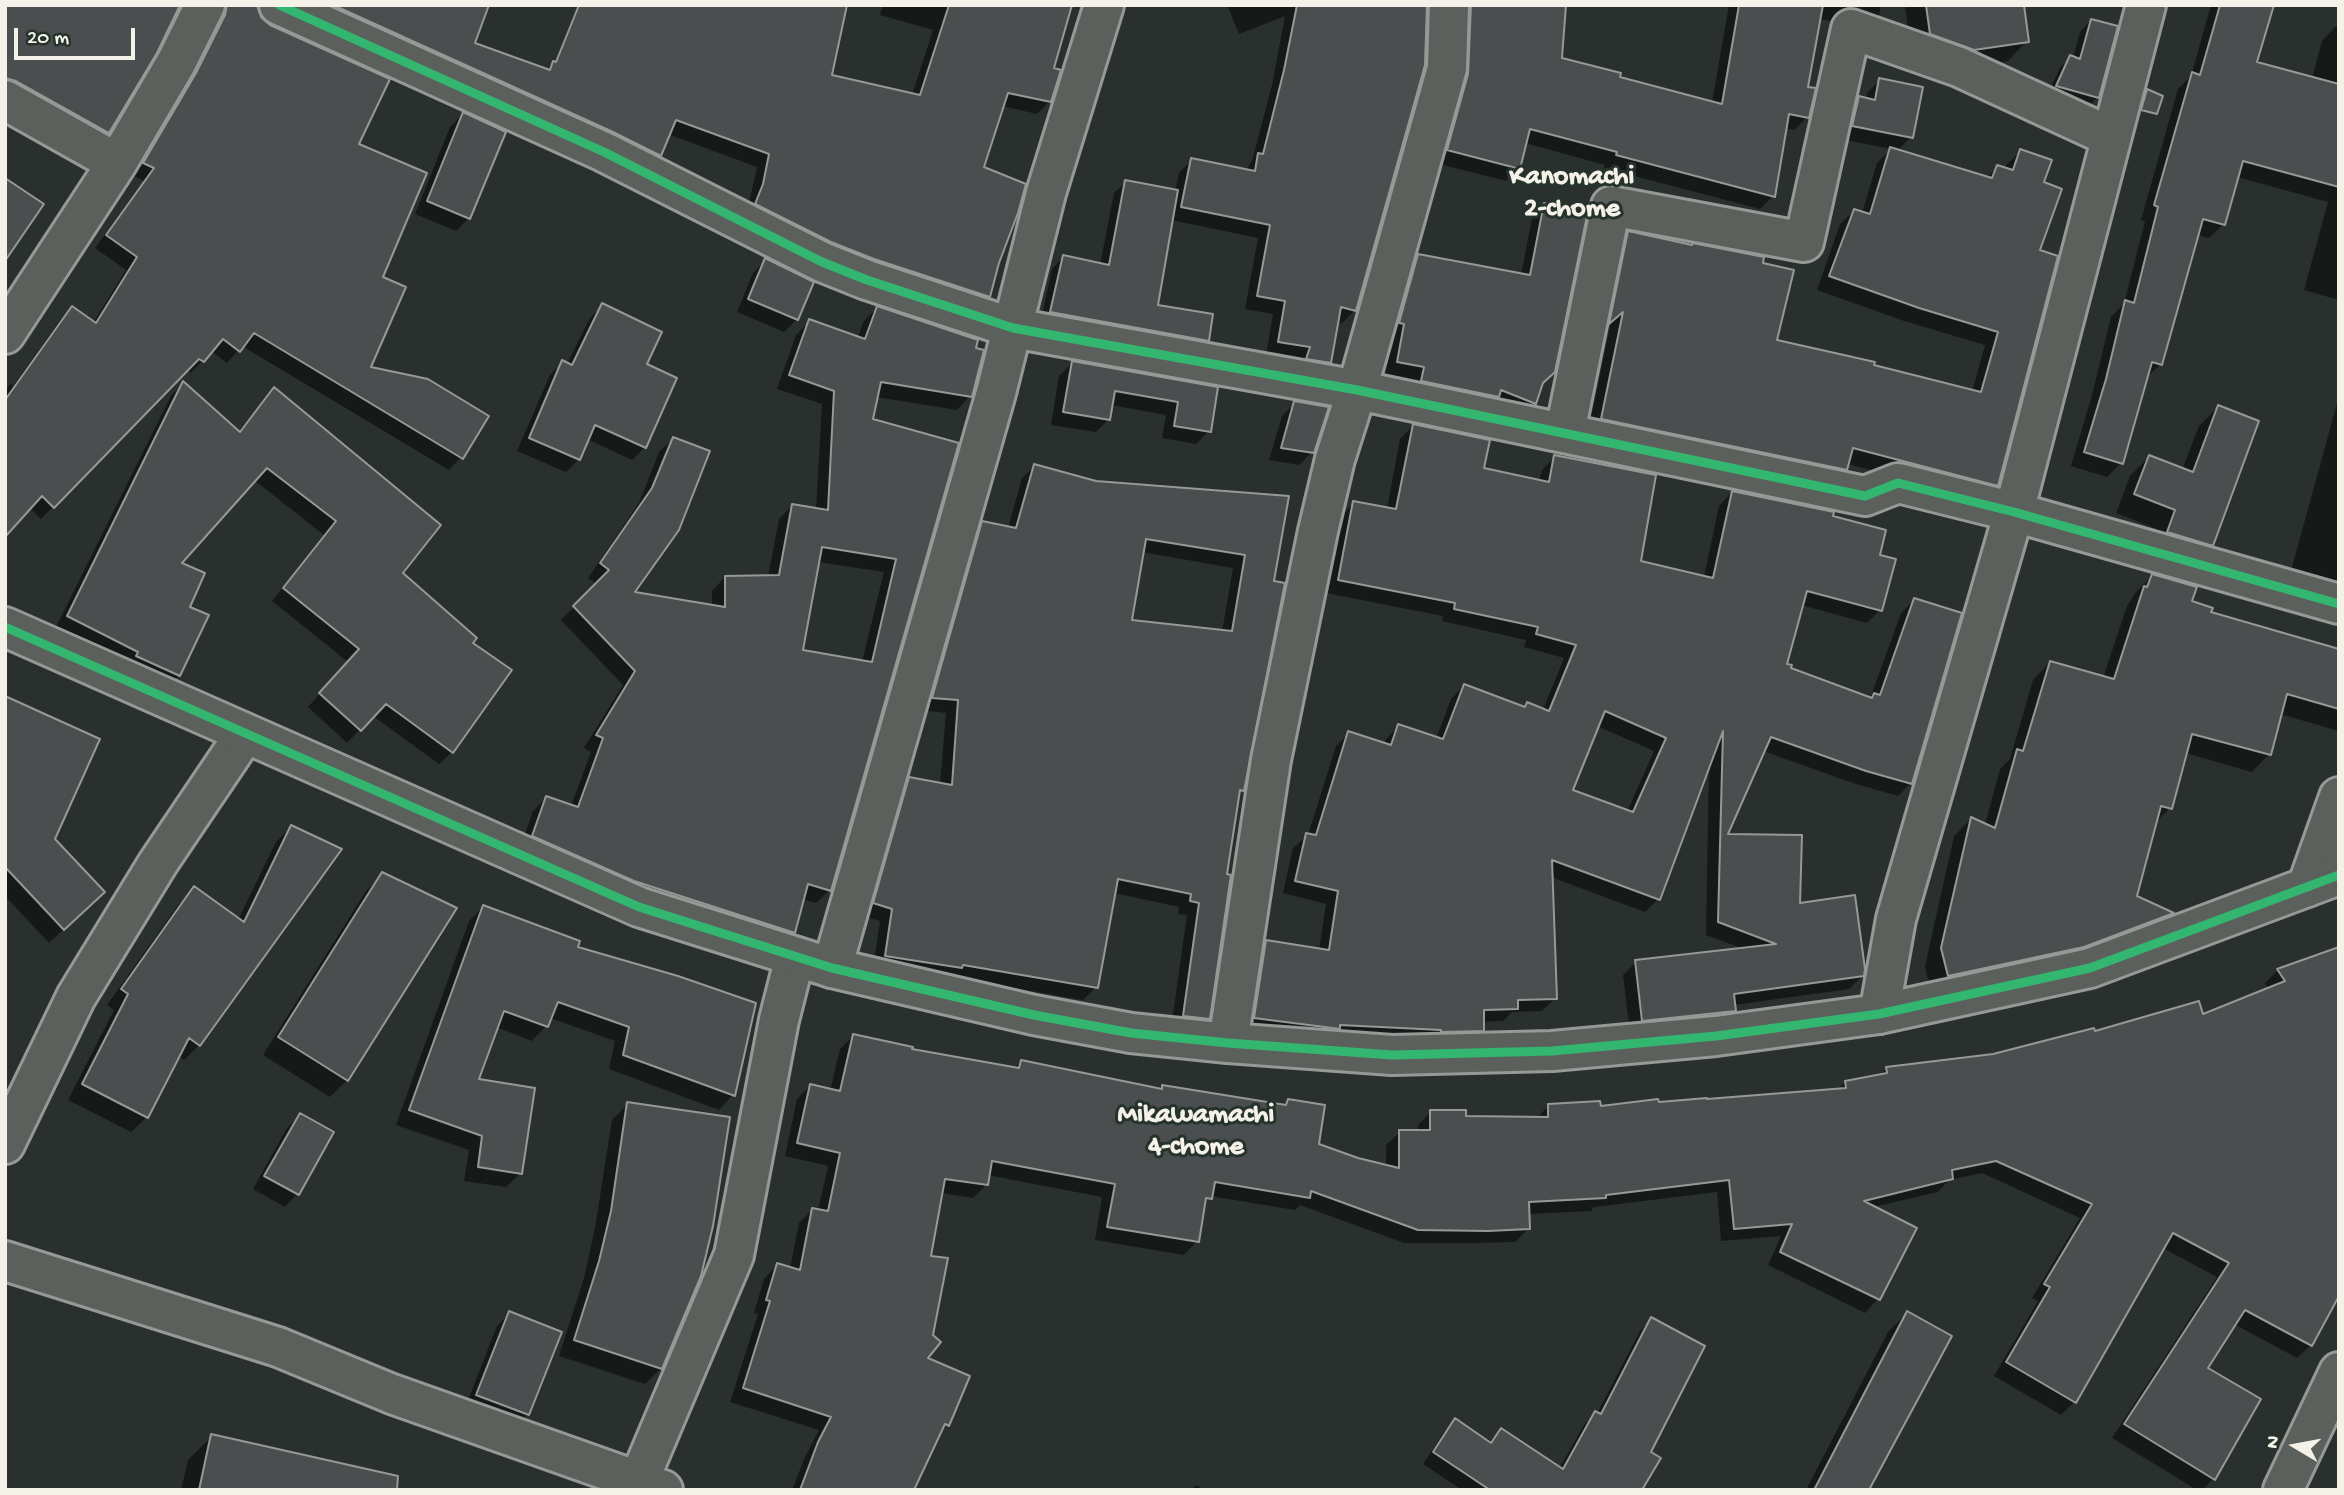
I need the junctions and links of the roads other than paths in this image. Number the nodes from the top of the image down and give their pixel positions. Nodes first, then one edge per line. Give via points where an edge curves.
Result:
1 (205, 5) edge
2 (279, 5) edge
3 (1104, 5) edge
4 (1449, 5) edge
5 (2146, 5) edge
6 (5, 100) edge
7 (2112, 137) junction
8 (117, 163) junction
9 (1013, 328) junction
10 (5, 334) edge
11 (1357, 390) junction
12 (1565, 432) junction
13 (2014, 512) junction
14 (2339, 604) edge
15 (5, 627) edge
16 (245, 734) junction
17 (2339, 797) edge
18 (2323, 881) edge
19 (796, 957) junction
20 (832, 968) junction
21 (1879, 1014) junction
22 (1228, 1043) junction
23 (5, 1144) edge
24 (5, 1261) edge
25 (2339, 1372) edge
26 (651, 1485) edge
27 (2283, 1490) edge

1 - 8 street
2 - 9 street via 604,152 822,262
3 - 9 street via 1046,193
4 - 11 street via 1447,68
5 - 7 street
6 - 8 street
7 - 12 street via 1959,67 1851,29 1804,242 1612,206
7 - 13 street
8 - 10 street
9 - 11 street
9 - 20 street
11 - 12 street
11 - 22 street via 1318,531 1273,746
12 - 13 street via 1865,496 1898,483
13 - 14 street
13 - 21 street via 1896,919
15 - 16 street
16 - 19 street via 639,907
16 - 23 street via 76,997
17 - 18 street
18 - 21 street via 2090,968
19 - 20 street
19 - 26 street via 779,1020 734,1255
20 - 22 street via 1034,1015 1131,1033
21 - 22 street via 1716,1036 1552,1051 1392,1055
24 - 26 street via 278,1347 392,1394
25 - 27 street

